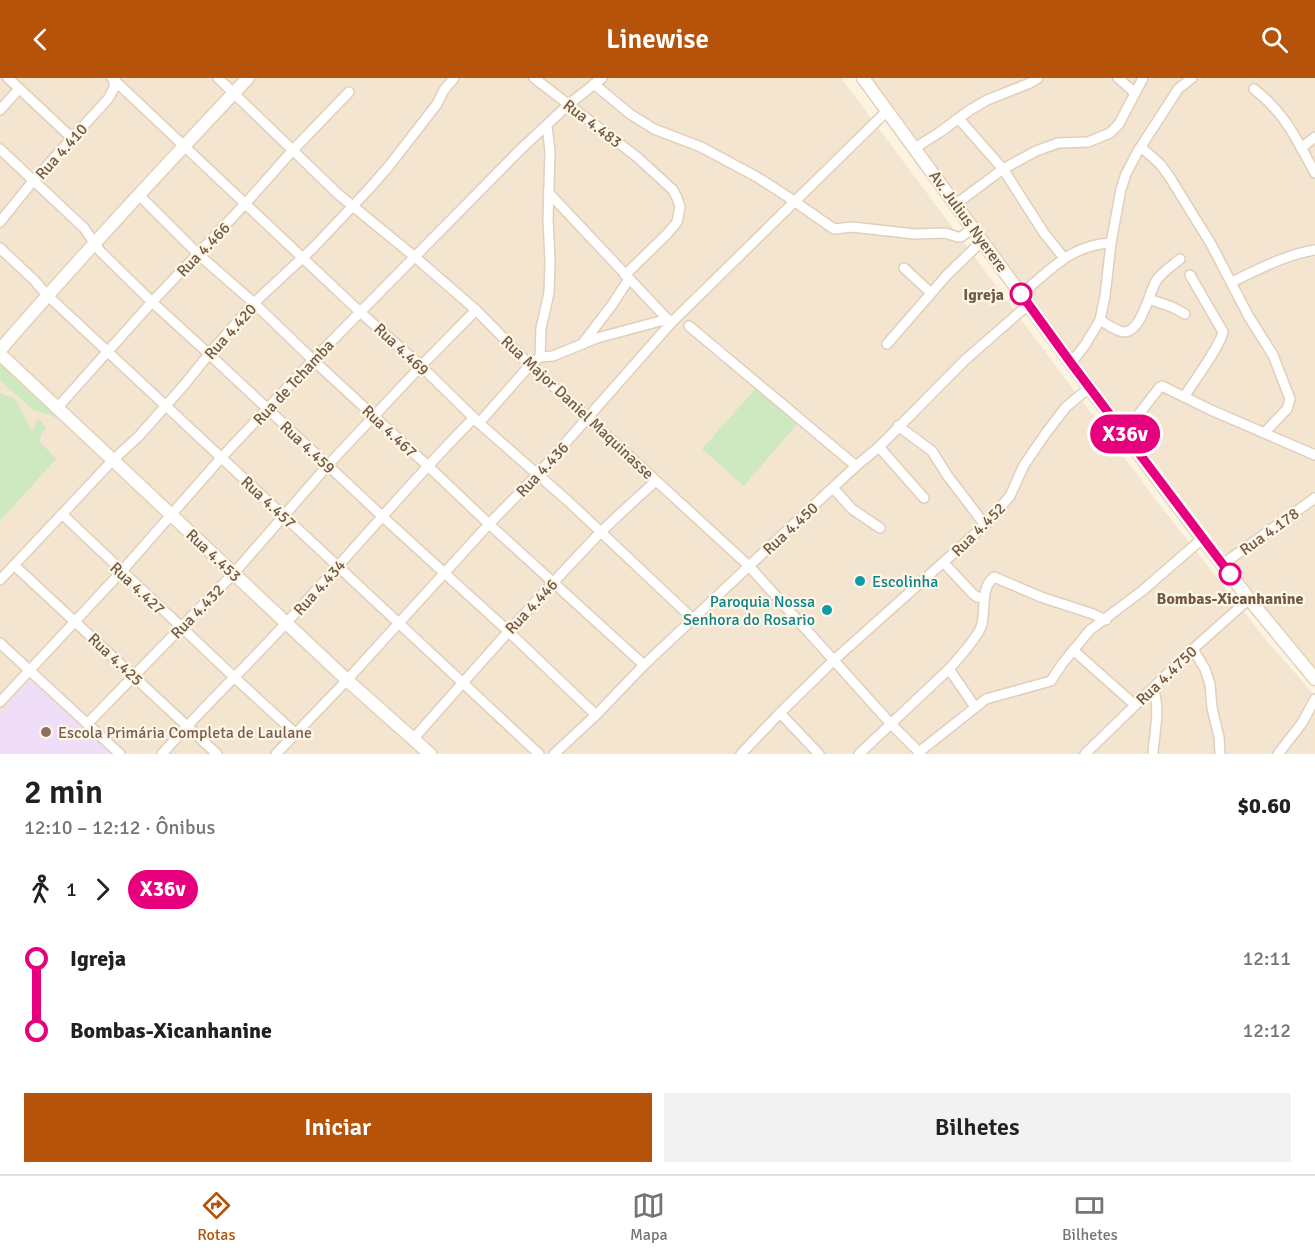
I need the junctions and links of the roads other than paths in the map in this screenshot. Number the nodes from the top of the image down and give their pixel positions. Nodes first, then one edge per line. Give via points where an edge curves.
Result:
1 (8, 78) edge
2 (218, 78) edge
3 (248, 78) edge
4 (454, 78) edge
5 (534, 78) edge
6 (863, 78) edge
7 (1038, 78) edge
8 (1118, 78) edge
9 (1143, 78) edge
10 (1175, 78) edge
11 (1192, 78) edge
12 (114, 79) edge
13 (598, 81) edge
14 (19, 88) junction
15 (1178, 89) junction
16 (1254, 89) dead end
17 (349, 92) dead end
18 (1135, 93) junction
19 (233, 94) junction
20 (568, 105) junction
21 (0, 110) edge
22 (888, 110) junction
23 (959, 119) junction
24 (547, 125) junction
25 (1315, 137) edge
26 (73, 139) junction
27 (185, 146) junction
28 (1141, 147) junction
29 (915, 148) junction
30 (1301, 148) junction
31 (0, 149) edge
32 (292, 151) junction
33 (1003, 169) junction
34 (1315, 173) edge
35 (33, 181) junction
36 (548, 192) junction
37 (138, 194) junction
38 (795, 202) junction
39 (246, 203) junction
40 (956, 204) junction
41 (352, 207) junction
42 (0, 222) edge
43 (973, 228) junction
44 (982, 241) junction
45 (94, 243) junction
46 (1111, 243) junction
47 (0, 248) edge
48 (1315, 250) edge
49 (198, 254) junction
50 (302, 257) junction
51 (415, 257) junction
52 (1064, 258) junction
53 (1180, 259) dead end
54 (903, 268) dead end
55 (1190, 275) dead end
56 (627, 277) junction
57 (1232, 282) junction
58 (931, 293) junction
59 (47, 295) junction
60 (1025, 299) junction
61 (1149, 299) junction
62 (152, 302) junction
63 (254, 303) junction
64 (476, 310) junction
65 (360, 312) junction
66 (1185, 314) dead end
67 (1100, 320) junction
68 (670, 321) junction
69 (689, 326) dead end
70 (583, 343) junction
71 (887, 345) dead end
72 (0, 350) edge
73 (108, 352) junction
74 (0, 354) edge
75 (209, 354) junction
76 (540, 357) junction
77 (313, 360) junction
78 (1071, 363) junction
79 (530, 365) junction
80 (421, 366) junction
81 (1090, 387) junction
82 (1184, 397) junction
83 (166, 406) junction
84 (58, 407) junction
85 (268, 408) junction
86 (374, 416) junction
87 (588, 419) junction
88 (476, 420) junction
89 (898, 426) junction
90 (1124, 433) junction
91 (1264, 433) junction
92 (879, 447) junction
93 (1315, 455) edge
94 (221, 458) junction
95 (113, 460) junction
96 (328, 465) junction
97 (428, 466) junction
98 (856, 466) junction
99 (538, 474) junction
100 (656, 481) junction
101 (833, 488) junction
102 (924, 498) dead end
103 (1315, 498) edge
104 (62, 514) junction
105 (171, 515) junction
106 (283, 515) junction
107 (383, 517) junction
108 (489, 524) junction
109 (985, 525) junction
110 (880, 528) dead end
111 (601, 532) junction
112 (1203, 538) junction
113 (944, 563) junction
114 (1223, 564) junction
115 (14, 565) junction
116 (748, 566) junction
117 (338, 567) junction
118 (121, 572) junction
119 (234, 573) junction
120 (445, 573) junction
121 (0, 580) edge
122 (554, 582) junction
123 (984, 598) junction
124 (1249, 599) junction
125 (693, 620) junction
126 (1106, 620) junction
127 (75, 621) junction
128 (287, 623) junction
129 (398, 624) junction
130 (181, 628) junction
131 (508, 631) junction
132 (0, 643) edge
133 (1193, 649) junction
134 (1072, 650) junction
135 (834, 660) junction
136 (645, 665) junction
137 (949, 669) junction
138 (29, 670) junction
139 (133, 676) junction
140 (234, 677) junction
141 (1315, 679) edge
142 (347, 680) junction
143 (463, 683) junction
144 (1153, 689) junction
145 (1315, 699) edge
146 (0, 702) edge
147 (1135, 705) junction
148 (975, 707) junction
149 (780, 713) junction
150 (596, 715) junction
151 (87, 724) junction
152 (891, 724) junction
153 (187, 725) junction
154 (295, 733) junction
155 (414, 738) junction
156 (920, 753) edge
157 (120, 754) edge
158 (162, 754) edge
159 (218, 754) edge
160 (276, 754) edge
161 (430, 754) edge
162 (539, 754) edge
163 (554, 754) edge
164 (741, 754) edge
165 (819, 754) edge
166 (859, 754) edge
167 (1085, 754) edge
168 (1153, 754) edge
169 (1220, 754) edge
170 (1278, 754) edge

1 - 14 street
2 - 19 street, Rua Major Daniel Maquinasse
3 - 19 street
4 - 41 street, Rua 4.420 via 389,166
5 - 20 street, Rua 4.483
6 - 22 street, Av. Julius Nyerere
7 - 23 street via 987,100
8 - 18 street
9 - 18 street
10 - 15 street
11 - 15 street
12 - 26 street, Rua 4.410 via 108,99
12 - 27 street, Rua 4.469
13 - 20 street, Rua de Tchamba
13 - 38 street via 620,108 640,121 701,147
14 - 21 street
14 - 26 street
15 - 28 street
16 - 30 street via 1286,120
17 - 32 street, Rua 4.466
18 - 33 street via 1110,133 1088,142 1049,146
19 - 27 street
19 - 32 street, Rua Major Daniel Maquinasse
20 - 24 street, Rua de Tchamba
20 - 56 street, Rua 4.483 via 651,169 673,190 680,207 677,222
22 - 29 street, Av. Julius Nyerere
22 - 38 street, Rua 4.436
23 - 29 street
23 - 33 street
24 - 36 street
24 - 51 street, Rua de Tchamba
25 - 30 street
26 - 35 street, Rua 4.410
27 - 37 street
27 - 39 street, Rua 4.469
28 - 46 street via 1126,174
28 - 57 street via 1169,176
29 - 40 street, Av. Julius Nyerere
30 - 34 street
31 - 35 street, Rua 4.459
32 - 39 street, Rua 4.466
32 - 41 street, Rua Major Daniel Maquinasse
33 - 40 street
33 - 52 street
35 - 42 street, Rua 4.410
35 - 45 street, Rua 4.459 via 84,228
36 - 56 street
36 - 76 street via 549,293 540,328
37 - 45 street
37 - 49 street, Rua 4.467
38 - 43 street via 834,229 852,227 961,237
38 - 68 street, Rua 4.436
39 - 49 street, Rua 4.466
39 - 50 street, Rua 4.469
40 - 43 street, Av. Julius Nyerere
41 - 50 street, Rua 4.420
41 - 51 street, Rua Major Daniel Maquinasse
43 - 44 street, Av. Julius Nyerere
44 - 58 street
44 - 60 street, Av. Julius Nyerere
45 - 59 street
45 - 62 street, Rua 4.459
46 - 52 street, Rua 4.450 via 1089,246
46 - 67 street
47 - 59 street, Rua 4.457
48 - 57 street via 1281,259
49 - 62 street, Rua 4.466
49 - 63 street, Rua 4.467
50 - 63 street, Rua 4.420
50 - 65 street, Rua 4.469
51 - 64 street, Rua Major Daniel Maquinasse
51 - 65 street, Rua de Tchamba
52 - 60 street, Rua 4.450
53 - 61 street via 1156,281
54 - 58 street
55 - 82 street via 1223,332
56 - 68 street
56 - 70 street via 612,305
57 - 91 street via 1273,355 1290,399 1287,409
58 - 71 street
59 - 72 street
59 - 73 street, Rua 4.457
60 - 78 street, Av. Julius Nyerere
60 - 89 street, Rua 4.450
61 - 66 street
61 - 67 street via 1140,319 1127,332
62 - 73 street, Rua 4.466
62 - 75 street, Rua 4.459
63 - 75 street, Rua 4.420
63 - 77 street, Rua 4.467
64 - 79 street, Rua Major Daniel Maquinasse
64 - 80 street, Rua 4.432
65 - 77 street, Rua de Tchamba
65 - 80 street, Rua 4.469
67 - 78 street
68 - 70 street
68 - 87 street, Rua 4.436
69 - 98 street
70 - 76 street via 553,356
73 - 83 street, Rua 4.457
73 - 84 street, Rua 4.466
74 - 84 street, Rua 4.453
75 - 83 street, Rua 4.420
75 - 85 street, Rua 4.459
76 - 79 street, Rua 4.434
77 - 85 street, Rua de Tchamba
77 - 86 street, Rua 4.467
78 - 81 street, Av. Julius Nyerere
79 - 87 street, Rua Major Daniel Maquinasse
79 - 88 street, Rua 4.434
80 - 86 street, Rua 4.432
80 - 88 street, Rua 4.469
81 - 90 street, Av. Julius Nyerere
81 - 109 street, Rua 4.452 via 1046,433 1024,465 1010,496
82 - 90 street via 1161,386
82 - 91 street
83 - 94 street, Rua 4.457
83 - 95 street, Rua 4.420
84 - 95 street, Rua 4.453
85 - 94 street, Rua de Tchamba
85 - 96 street, Rua 4.459
86 - 96 street, Rua 4.432
86 - 97 street, Rua 4.467
87 - 99 street, Rua 4.436
87 - 100 street, Rua Major Daniel Maquinasse
88 - 97 street, Rua 4.434
88 - 99 street, Rua 4.469
89 - 92 street, Rua 4.450
89 - 109 street via 932,451
90 - 112 street, Av. Julius Nyerere
91 - 93 street
92 - 98 street, Rua 4.450
92 - 102 street
94 - 105 street, Rua de Tchamba
94 - 106 street, Rua 4.457
95 - 104 street, Rua 4.420
95 - 105 street, Rua 4.453
96 - 106 street, Rua 4.432
96 - 107 street, Rua 4.459
97 - 107 street, Rua 4.434
97 - 108 street, Rua 4.467
98 - 101 street, Rua 4.450
99 - 108 street, Rua 4.436
99 - 111 street, Rua 4.469
100 - 111 street, Rua 4.446
100 - 116 street, Rua Major Daniel Maquinasse
101 - 110 street via 852,509
101 - 116 street, Rua 4.450
103 - 114 street, Rua 4.178
104 - 115 street, Rua 4.420
104 - 118 street, Rua 4.427
105 - 118 street, Rua de Tchamba
105 - 119 street, Rua 4.453
106 - 117 street, Rua 4.457
106 - 119 street, Rua 4.432
107 - 117 street, Rua 4.434
107 - 120 street, Rua 4.459
108 - 120 street, Rua 4.436
108 - 122 street, Rua 4.467
109 - 113 street, Rua 4.452
111 - 122 street, Rua 4.446
111 - 125 street, Rua 4.469
112 - 114 street, Av. Julius Nyerere
112 - 126 street
113 - 123 street via 973,594
113 - 135 street, Rua 4.452
114 - 124 street, Av. Julius Nyerere
115 - 121 street, Rua 4.420
115 - 127 street, Rua 4.425
116 - 125 street, Rua 4.450
116 - 135 street, Rua Major Daniel Maquinasse
117 - 128 street, Rua 4.434
117 - 129 street, Rua 4.457
118 - 127 street, Rua de Tchamba
118 - 130 street, Rua 4.427
119 - 128 street, Rua 4.453
119 - 130 street, Rua 4.432
120 - 129 street, Rua 4.436
120 - 131 street, Rua 4.459
122 - 131 street, Rua 4.446
122 - 136 street, Rua 4.467
123 - 126 street via 994,577
123 - 137 street via 978,633
124 - 133 street, Rua 4.4750
124 - 141 street, Av. Julius Nyerere
125 - 136 street, Rua 4.450
126 - 134 street via 1090,630
127 - 138 street, Rua de Tchamba
127 - 139 street, Rua 4.425
128 - 140 street, Rua 4.434
128 - 142 street, Rua 4.453
129 - 142 street, Rua 4.436
129 - 143 street, Rua 4.457
130 - 139 street, Rua 4.432
130 - 140 street, Rua 4.427
131 - 143 street, Rua 4.446
131 - 150 street, Rua 4.459
132 - 138 street
133 - 144 street, Rua 4.4750
133 - 169 street via 1210,684
134 - 147 street
134 - 148 street via 1051,681 986,699
135 - 149 street, Rua 4.452
135 - 152 street, Rua Major Daniel Maquinasse
136 - 150 street, Rua 4.450
137 - 148 street
137 - 152 street
138 - 146 street, Rua de Tchamba
138 - 151 street
139 - 151 street, Rua 4.432
139 - 153 street, Rua 4.425
140 - 153 street, Rua 4.434
140 - 154 street, Rua 4.427
142 - 154 street, Rua 4.436
142 - 155 street, Rua 4.453
143 - 155 street, Rua 4.446
143 - 162 street, Rua 4.457
144 - 147 street, Rua 4.4750
144 - 168 street via 1157,704
145 - 170 street
147 - 167 street, Rua 4.4750
148 - 156 street
149 - 164 street, Rua 4.452
149 - 165 street
150 - 163 street, Rua 4.450
151 - 157 street
152 - 156 street, Rua Major Daniel Maquinasse
152 - 166 street
153 - 158 street, Rua 4.434
153 - 159 street, Rua 4.425
154 - 160 street, Rua 4.436
155 - 161 street, Rua 4.453

